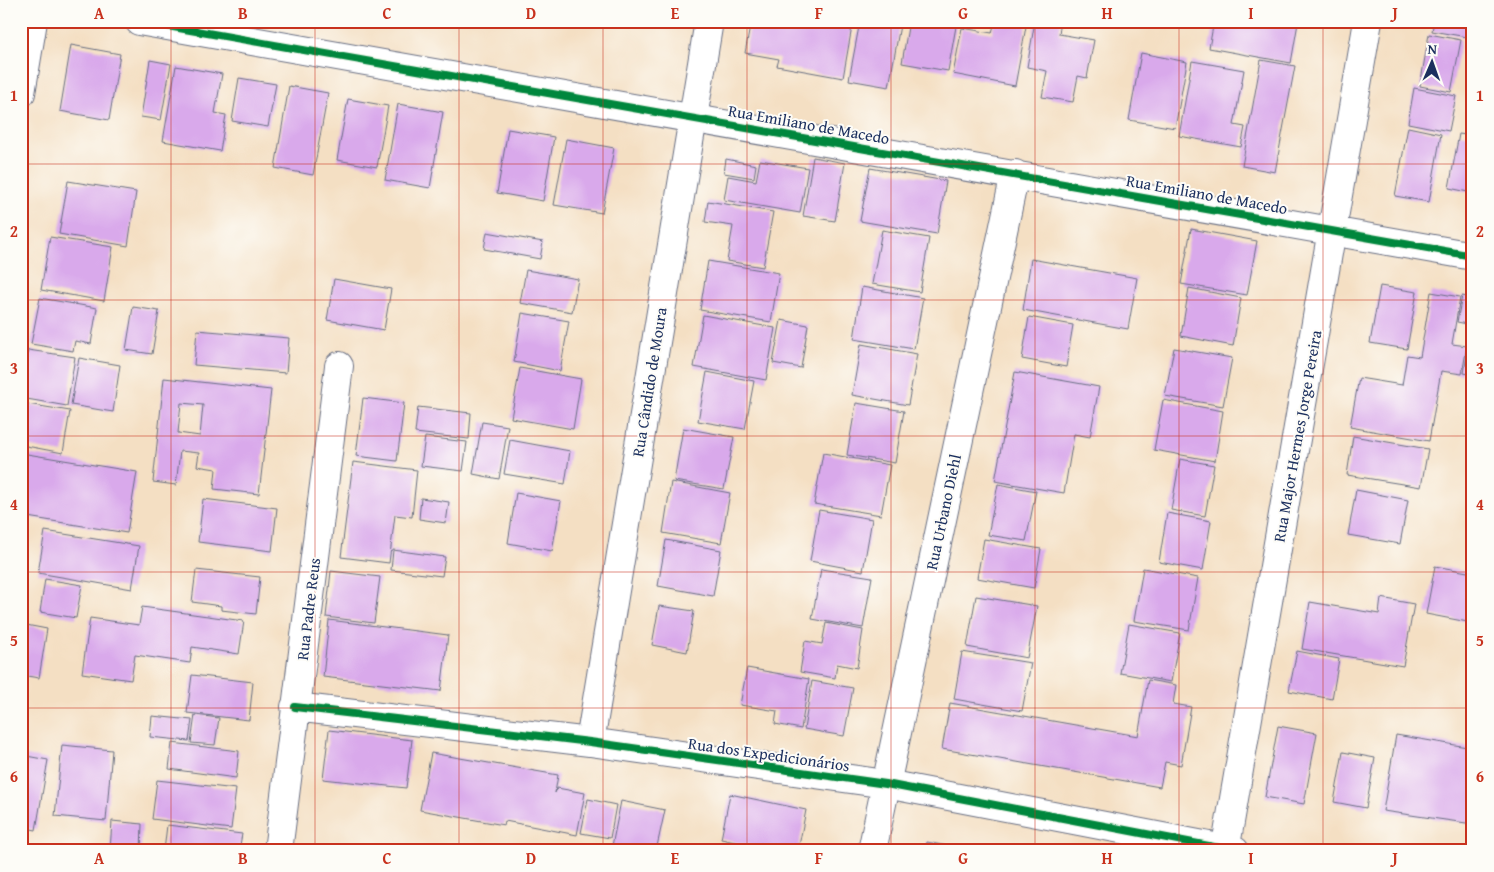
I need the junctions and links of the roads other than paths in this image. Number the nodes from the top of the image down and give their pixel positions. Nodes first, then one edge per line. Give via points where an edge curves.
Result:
1 (33, 21) edge
2 (139, 21) edge
3 (710, 21) edge
4 (1368, 21) edge
5 (21, 92) edge
6 (692, 117) junction
7 (1015, 174) junction
8 (1332, 231) junction
9 (1473, 256) edge
10 (339, 366) dead end
11 (295, 707) junction
12 (590, 742) junction
13 (886, 784) junction
14 (1229, 850) edge
15 (278, 851) edge
16 (872, 851) edge

1 - 5 street
2 - 6 street, Rua Emiliano de Macedo
3 - 6 street, Rua Cândido de Moura
4 - 8 street, Rua Major Hermes Jorge Pereira
6 - 7 street, Rua Emiliano de Macedo
6 - 12 street, Rua Cândido de Moura
7 - 8 street, Rua Emiliano de Macedo
7 - 13 street, Rua Urbano Diehl
8 - 9 street, Rua Emiliano de Macedo
8 - 14 street, Rua Major Hermes Jorge Pereira
10 - 11 street, Rua Padre Reus
11 - 12 street, Rua dos Expedicionários
11 - 15 street, Rua Padre Reus
12 - 13 street, Rua dos Expedicionários
13 - 14 street, Rua dos Expedicionários
13 - 16 street, Rua Urbano Diehl

